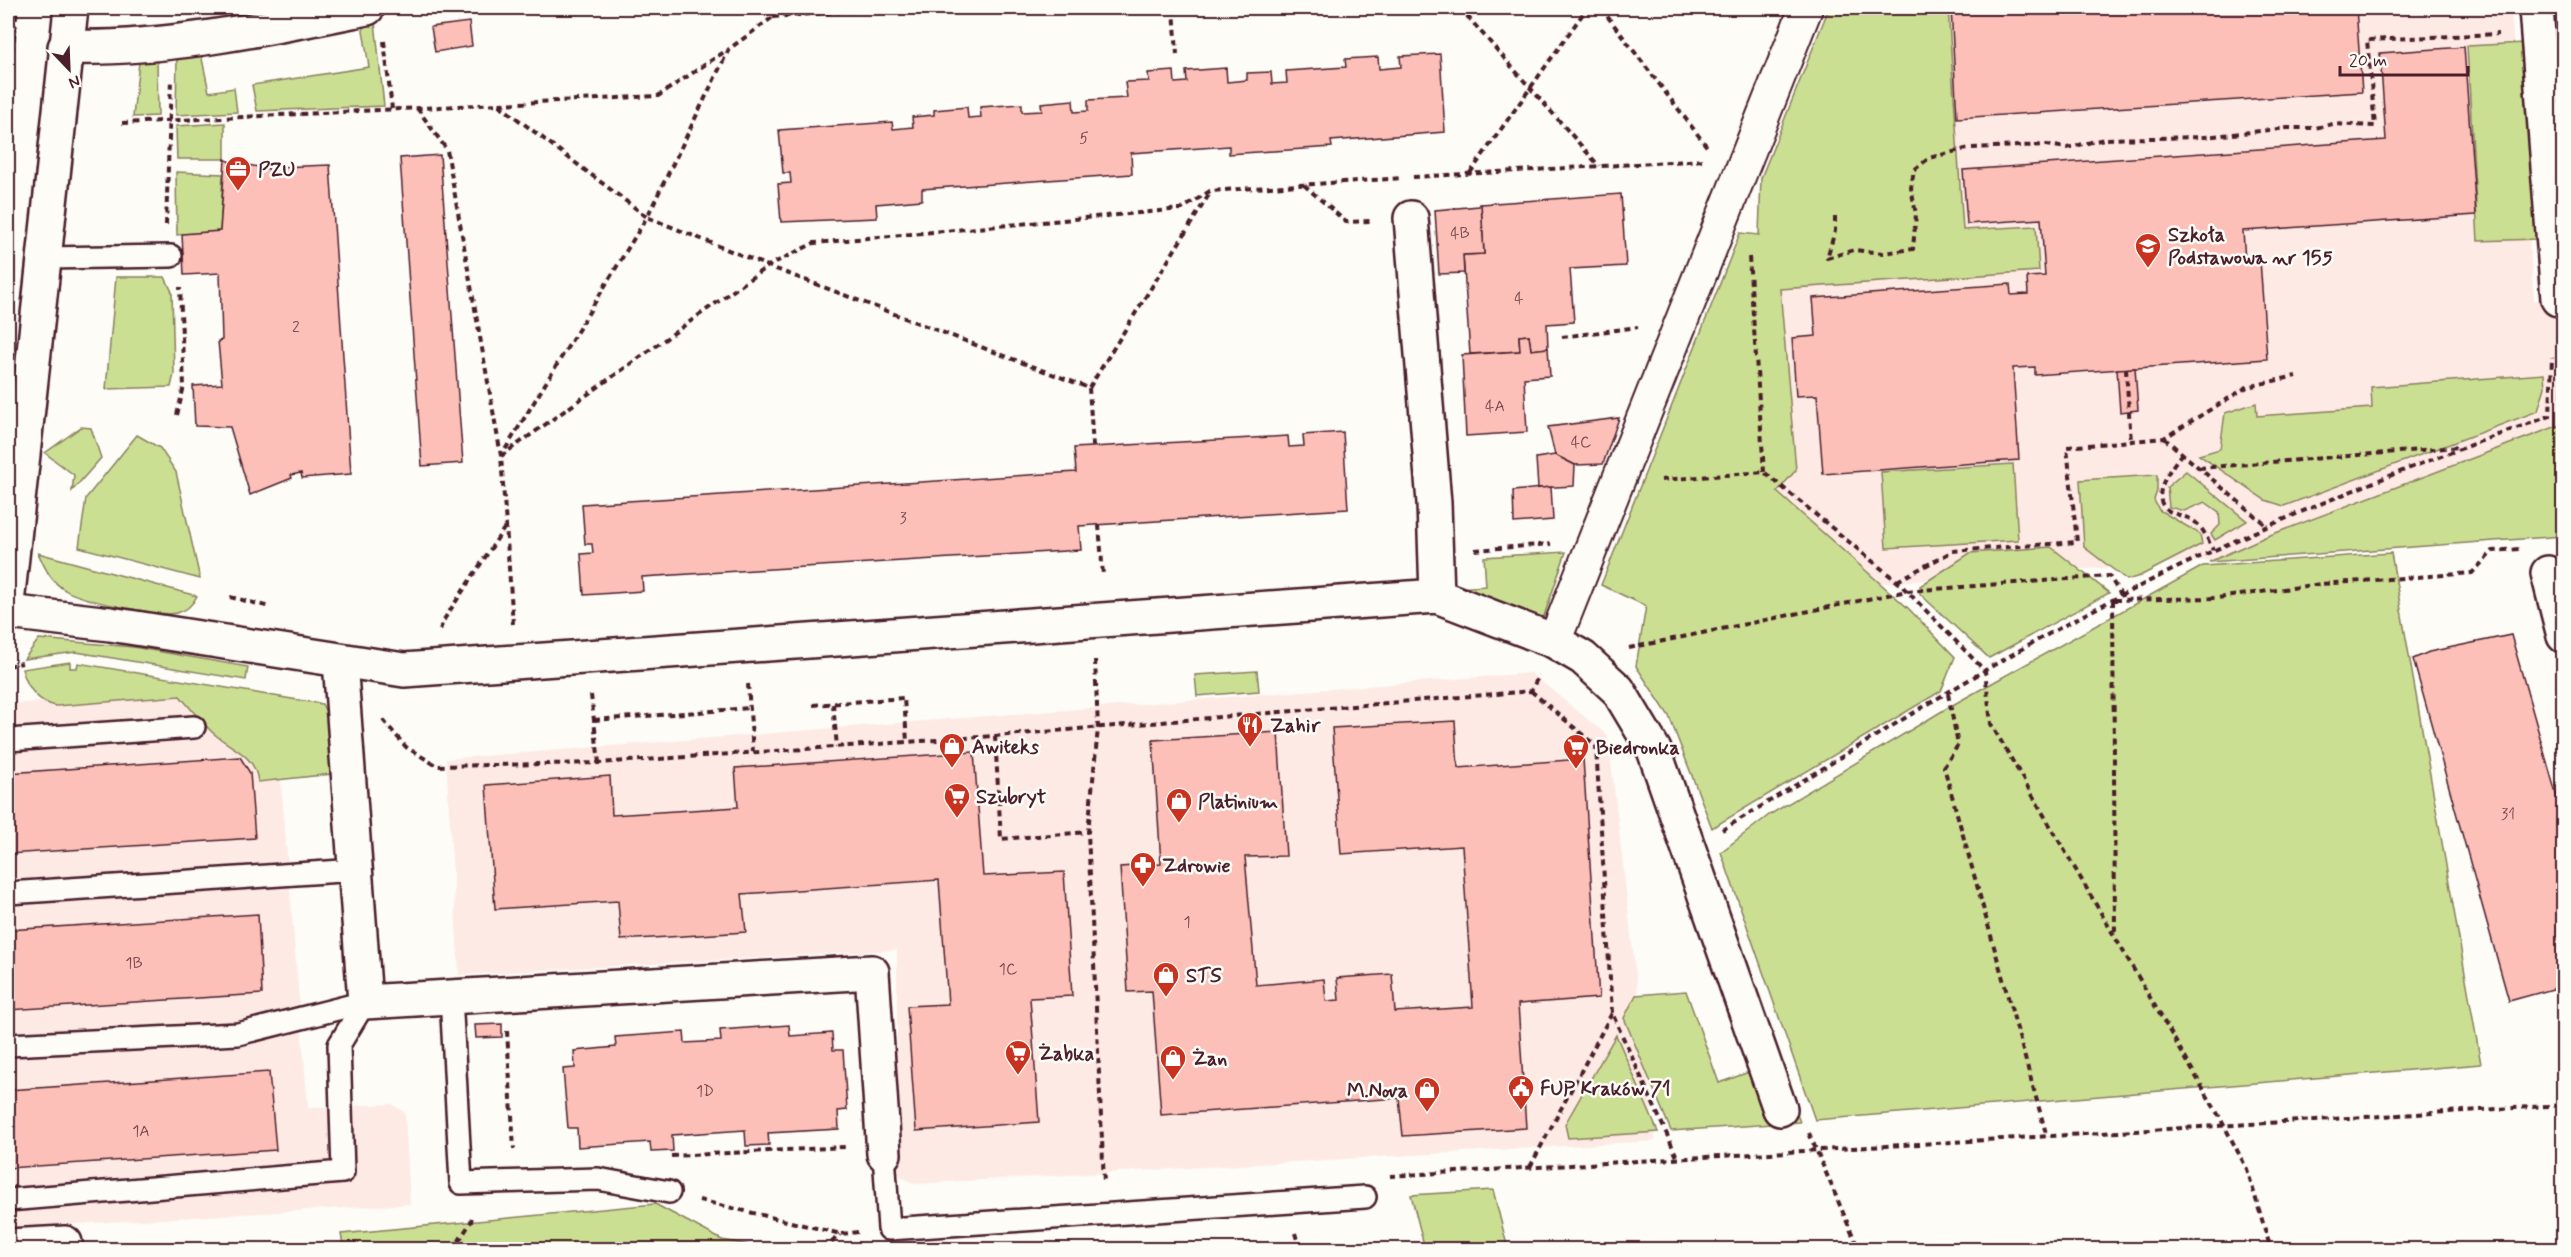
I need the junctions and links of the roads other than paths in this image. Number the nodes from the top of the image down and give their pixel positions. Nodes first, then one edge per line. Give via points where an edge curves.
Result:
1 (71, 8) edge
2 (1806, 8) edge
3 (318, 13) edge
4 (375, 19) edge
5 (2537, 20) edge
6 (65, 47) junction
7 (1411, 218) road end
8 (171, 256) dead end
9 (45, 258) junction
10 (2558, 299) dead end
11 (2538, 561) road end
12 (8, 594) edge
13 (1437, 597) junction
14 (8, 612) edge
15 (1560, 627) dead end
16 (2564, 636) edge
17 (340, 661) junction
18 (194, 727) dead end
19 (8, 735) edge
20 (357, 870) junction
21 (8, 893) edge
22 (451, 996) junction
23 (365, 1002) junction
24 (8, 1045) edge
25 (1780, 1109) dead end
26 (883, 1150) joint
27 (669, 1192) road end
28 (1365, 1197) road end
29 (8, 1200) edge
30 (8, 1246) edge
31 (65, 1246) edge

1 - 6 street
2 - 15 street via 1730,164 1681,321
3 - 4 street
3 - 6 street via 173,43
5 - 10 street
6 - 9 street
7 - 13 street via 1434,503
8 - 9 lane
9 - 12 street
11 - 16 street
13 - 17 street via 404,670
13 - 25 street via 1554,641 1582,658 1618,690 1654,750
14 - 17 street via 110,624
17 - 20 street
18 - 19 lane
20 - 21 lane
20 - 23 street
22 - 23 street
22 - 26 street via 872,972
22 - 27 lane via 461,1183 598,1179
23 - 24 lane via 238,1034
23 - 29 lane via 339,1045 343,1172
26 - 28 lane via 889,1229
30 - 31 street

